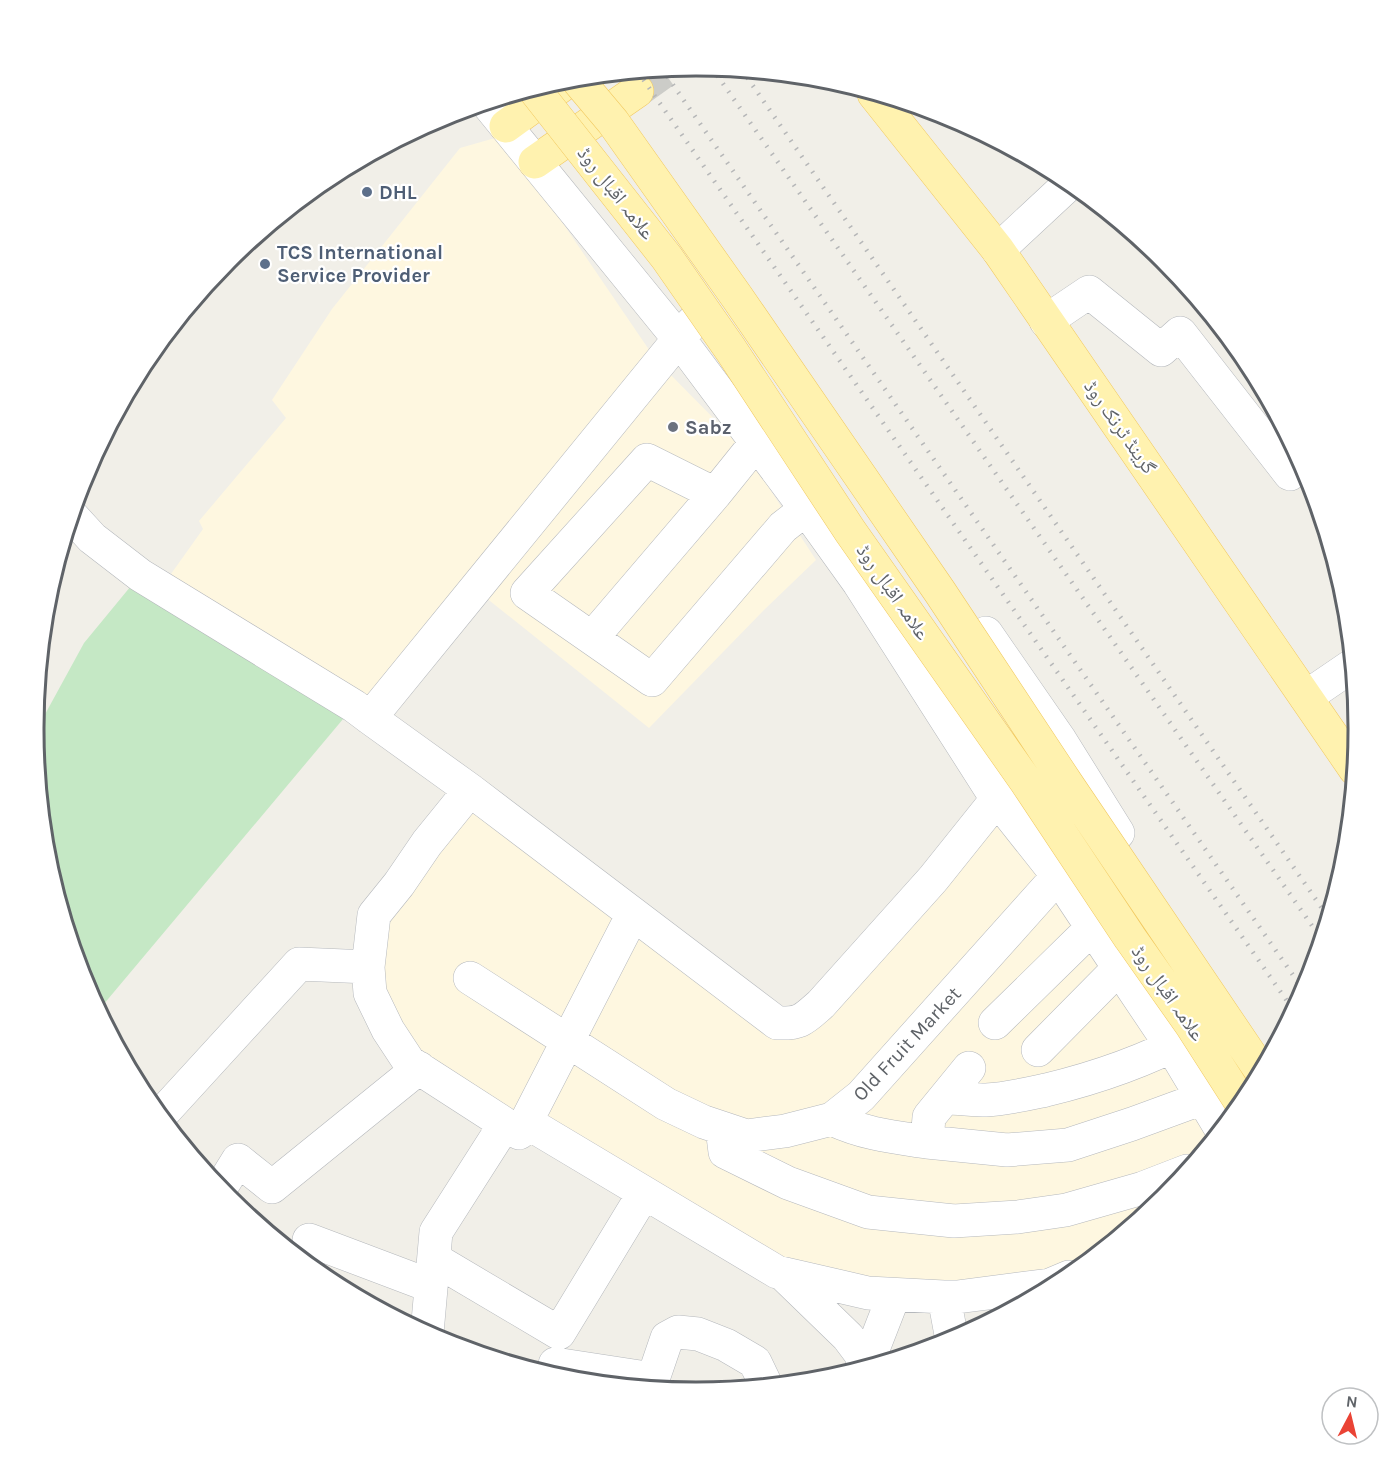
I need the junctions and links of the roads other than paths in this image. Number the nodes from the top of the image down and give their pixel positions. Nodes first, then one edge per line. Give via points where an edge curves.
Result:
1 (602, 83) edge
2 (582, 87) edge
3 (540, 96) edge
4 (530, 98) edge
5 (626, 99) junction
6 (882, 104) edge
7 (496, 114) edge
8 (535, 162) junction
9 (1063, 189) edge
10 (998, 250) junction
11 (735, 272) junction
12 (1046, 321) junction
13 (679, 339) junction
14 (756, 442) junction
15 (1290, 474) dead end
16 (715, 494) junction
17 (806, 510) junction
18 (77, 522) edge
19 (592, 638) junction
20 (1346, 670) edge
21 (1306, 698) junction
22 (370, 718) junction
23 (1060, 740) junction
24 (1347, 758) edge
25 (470, 790) junction
26 (997, 799) junction
27 (1114, 826) junction
28 (1058, 876) junction
29 (633, 914) junction
30 (1092, 928) junction
31 (368, 967) junction
32 (1119, 968) junction
33 (470, 978) dead end
34 (1236, 1014) junction
35 (995, 1023) dead end
36 (567, 1040) junction
37 (1172, 1047) junction
38 (1038, 1050) dead end
39 (1262, 1053) edge
40 (1256, 1064) edge
41 (419, 1068) junction
42 (969, 1068) dead end
43 (1250, 1073) edge
44 (1236, 1095) edge
45 (945, 1098) junction
46 (1203, 1098) junction
47 (166, 1110) edge
48 (832, 1119) junction
49 (1217, 1122) edge
50 (515, 1123) junction
51 (722, 1128) junction
52 (927, 1142) junction
53 (1168, 1178) edge
54 (225, 1180) edge
55 (644, 1192) junction
56 (309, 1240) dead end
57 (432, 1273) junction
58 (782, 1273) junction
59 (1034, 1287) edge
60 (894, 1295) junction
61 (944, 1297) junction
62 (428, 1324) edge
63 (950, 1330) edge
64 (556, 1357) edge
65 (870, 1358) edge
66 (863, 1360) edge
67 (763, 1378) edge

1 - 5 street
2 - 40 main road, علامہ اقبال روڈ, bridge via 613,122 812,405
3 - 44 main road, علامہ اقبال روڈ, bridge via 667,258
4 - 7 main road
5 - 8 main road
5 - 11 street
6 - 10 main road, گرینڈ ٹرنک روڈ
7 - 8 street
8 - 13 street
9 - 10 street
10 - 12 main road, گرینڈ ٹرنک روڈ
11 - 13 street
11 - 23 street
12 - 15 street via 1089,292 1161,350 1180,333
12 - 21 main road, گرینڈ ٹرنک روڈ
13 - 14 street
13 - 22 street
14 - 16 street
14 - 17 street
16 - 19 street
16 - 19 street via 647,460 527,593
17 - 19 street via 783,527 652,680
17 - 26 street via 859,583
18 - 22 street via 140,575
20 - 21 street
21 - 24 main road, گرینڈ ٹرنک روڈ
22 - 25 street
23 - 26 street
23 - 27 street
25 - 29 street
25 - 31 street via 374,915
26 - 28 street
26 - 29 street via 933,879 821,1004 806,1018 792,1024 777,1023
27 - 28 street, Old Fruit Market
27 - 34 street
28 - 30 street
28 - 48 street, Old Fruit Market via 861,1096
29 - 36 street
30 - 32 street
30 - 35 street
31 - 41 street via 370,993 388,1030 409,1062
31 - 47 street via 299,964
32 - 37 street
32 - 38 street
33 - 36 street, Old Fruit Market
34 - 37 street
34 - 39 street
36 - 50 street
36 - 51 street, Old Fruit Market via 666,1104
37 - 45 street via 1081,1082 1025,1095 987,1100
37 - 46 street
41 - 50 street
41 - 54 street via 272,1187 238,1160
42 - 45 street
43 - 46 street
45 - 52 street via 929,1118
46 - 49 street
46 - 52 street via 1068,1145 1007,1150
48 - 51 street, Old Fruit Market via 746,1136
48 - 52 street via 851,1128
50 - 55 street
50 - 57 street via 436,1232
51 - 53 street via 725,1152 788,1183 868,1212 954,1221 1018,1217 1066,1210
55 - 58 street
55 - 64 street
56 - 57 street
57 - 62 street
57 - 64 street
58 - 60 street via 868,1293
58 - 66 street via 848,1337
59 - 61 street
60 - 61 street
60 - 65 street
61 - 63 street
64 - 67 street via 653,1379 667,1338 678,1332 698,1334 755,1362

